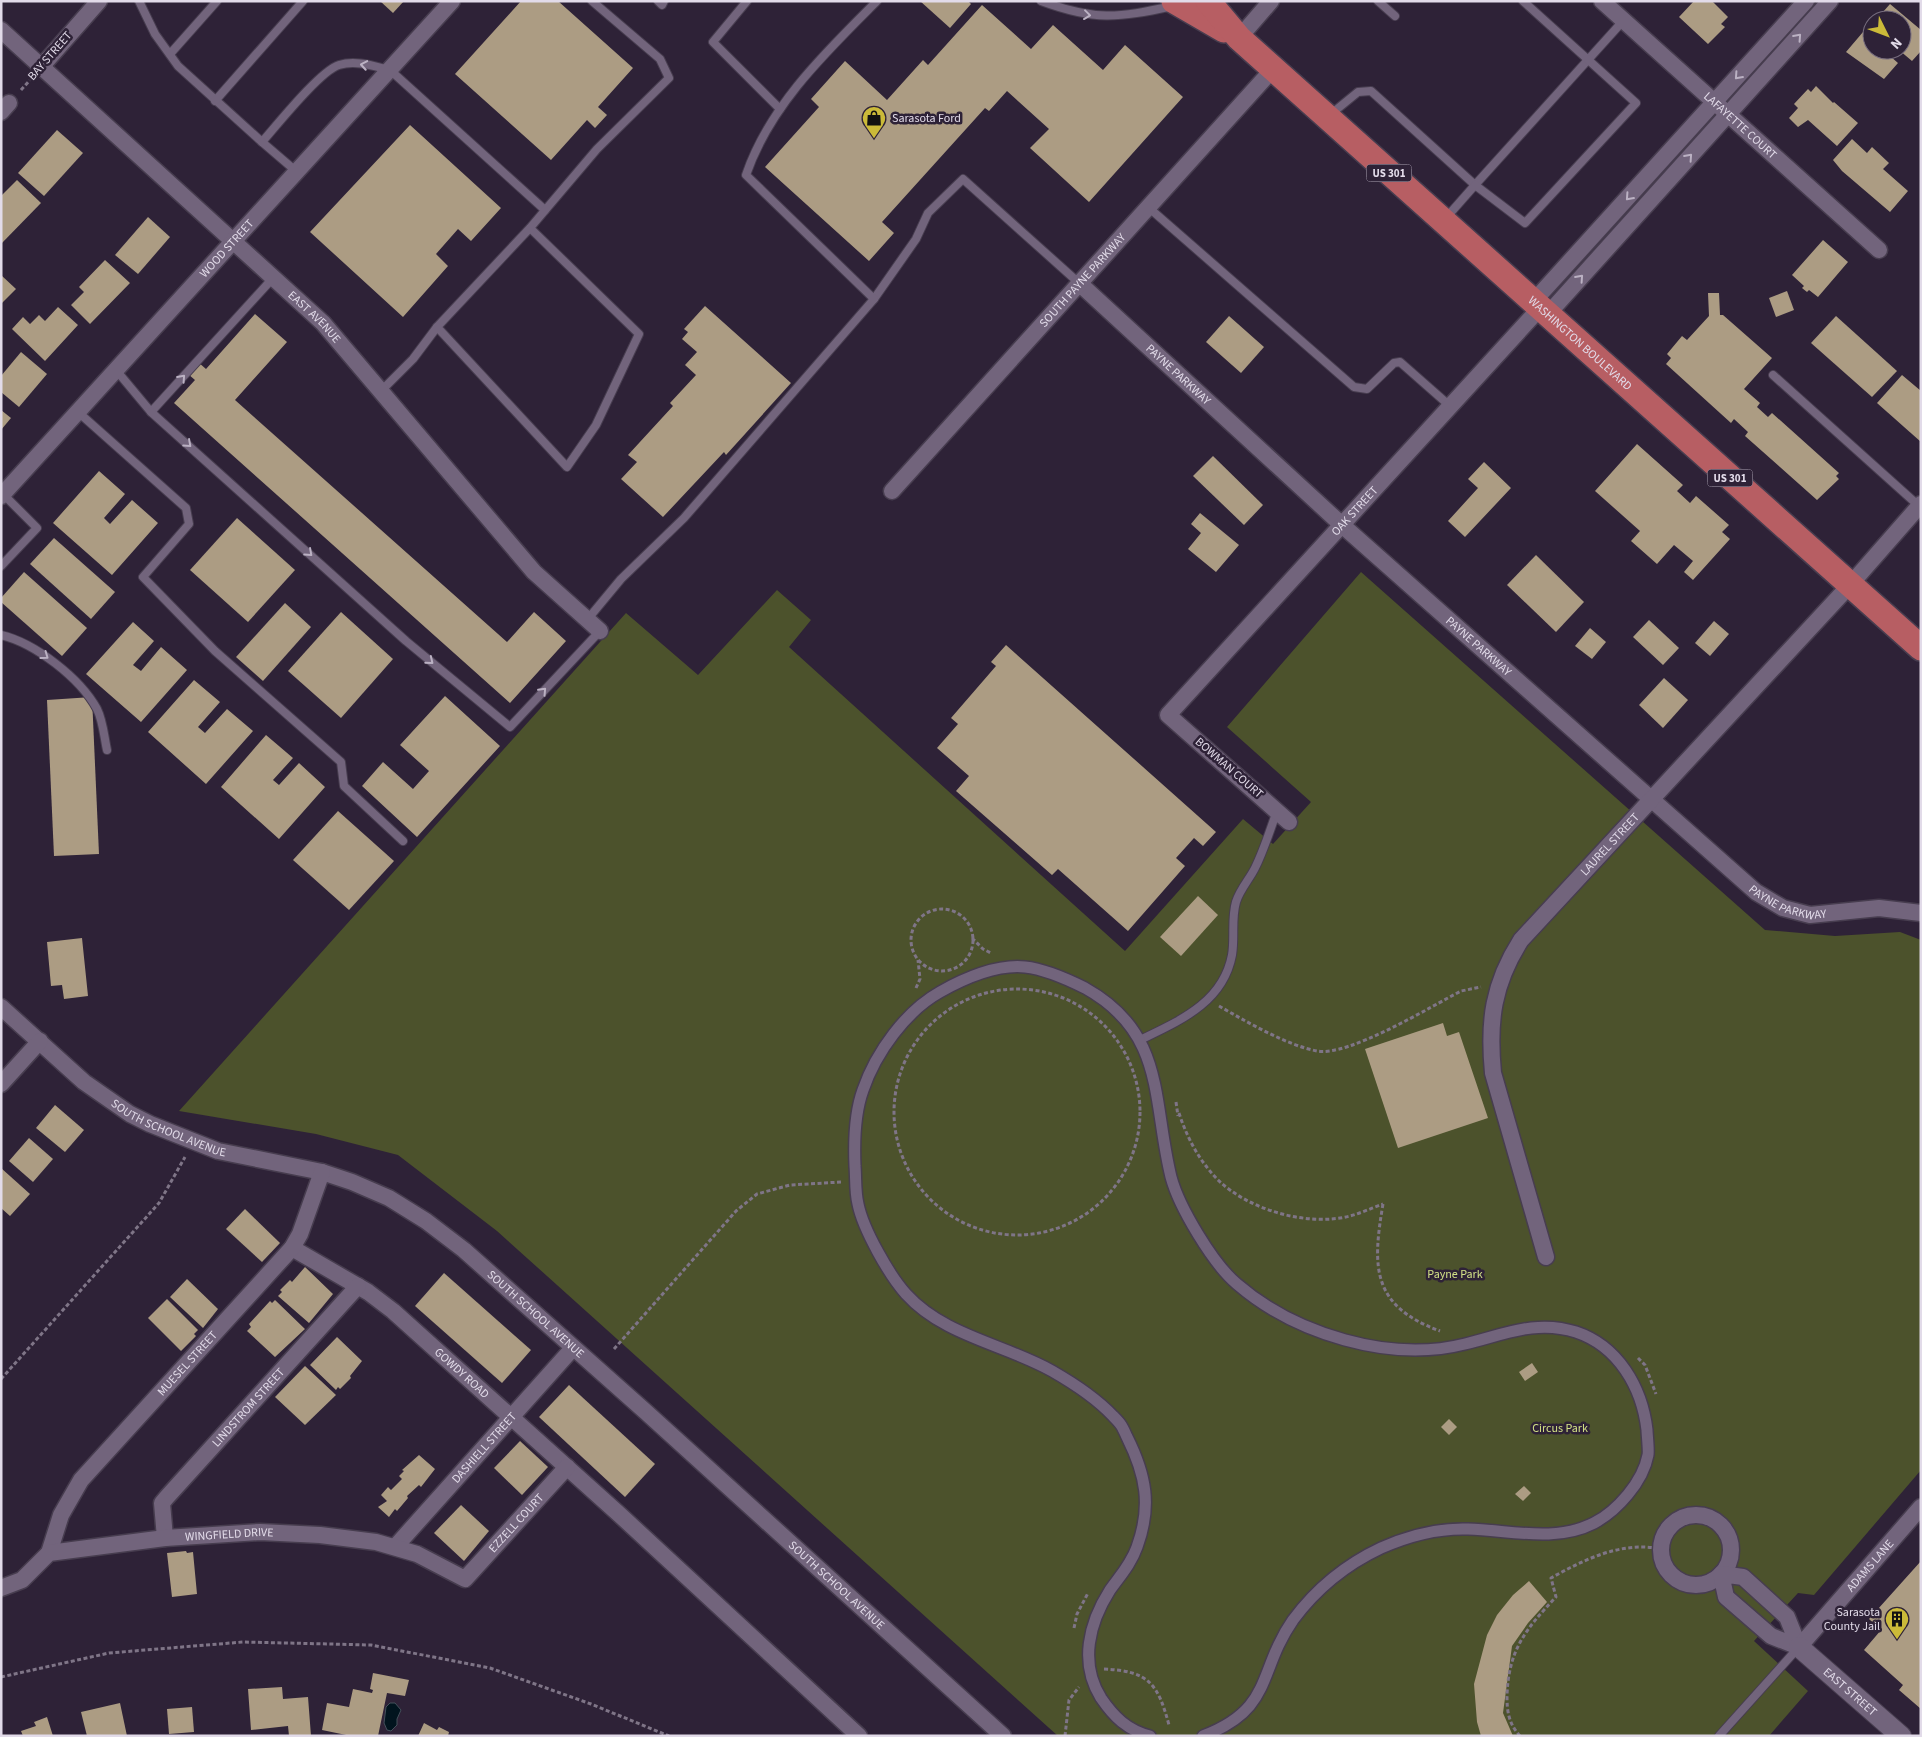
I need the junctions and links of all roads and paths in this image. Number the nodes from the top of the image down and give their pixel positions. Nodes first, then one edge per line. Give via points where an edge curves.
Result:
1 (99, 1) edge
2 (139, 1) edge
3 (217, 1) edge
4 (303, 1) edge
5 (452, 1) edge
6 (592, 1) edge
7 (658, 1) edge
8 (664, 1) edge
9 (747, 1) edge
10 (876, 1) edge
11 (1041, 1) edge
12 (1208, 1) edge
13 (1271, 1) edge
14 (1378, 1) edge
15 (1523, 1) edge
16 (1602, 1) edge
17 (1806, 1) edge
18 (1830, 1) edge
19 (1177, 3) edge
20 (1395, 16) dead end
21 (1623, 21) junction
22 (1, 30) edge
23 (1239, 38) junction
24 (170, 54) junction
25 (1589, 60) junction
26 (42, 66) junction
27 (1274, 69) junction
28 (390, 70) junction
29 (215, 101) junction
30 (1714, 103) junction
31 (5, 107) edge
32 (780, 109) junction
33 (1727, 115) junction
34 (1327, 117) junction
35 (262, 142) junction
36 (297, 172) junction
37 (1475, 186) junction
38 (1148, 207) junction
39 (545, 210) junction
40 (1443, 221) junction
41 (530, 228) junction
42 (233, 242) junction
43 (1879, 250) dead end
44 (273, 278) junction
45 (1078, 283) junction
46 (874, 299) junction
47 (1540, 308) junction
48 (437, 327) junction
49 (116, 370) junction
50 (1773, 375) dead end
51 (381, 391) junction
52 (1450, 406) junction
53 (78, 412) junction
54 (151, 412) junction
55 (892, 491) dead end
56 (2, 495) edge
57 (1920, 505) edge
58 (1342, 524) junction
59 (1, 566) edge
60 (1850, 585) junction
61 (587, 620) junction
62 (600, 631) joint
63 (1, 636) edge
64 (1921, 648) edge
65 (1168, 715) joint
66 (107, 750) dead end
67 (1650, 800) junction
68 (1283, 816) joint
69 (403, 841) dead end
70 (1921, 913) edge
71 (918, 960) junction
72 (945, 971) junction
73 (938, 976) dead end
74 (1024, 984) dead end
75 (1499, 984) junction
76 (924, 986) dead end
77 (1061, 992) dead end
78 (967, 994) dead end
79 (961, 997) dead end
80 (1075, 998) dead end
81 (1209, 1000) junction
82 (1088, 1006) dead end
83 (1, 1007) edge
84 (937, 1012) dead end
85 (1102, 1015) dead end
86 (1113, 1027) dead end
87 (1140, 1040) junction
88 (40, 1041) junction
89 (1124, 1041) dead end
90 (1, 1084) edge
91 (1178, 1110) dead end
92 (194, 1143) junction
93 (322, 1172) junction
94 (840, 1174) dead end
95 (841, 1182) junction
96 (842, 1189) dead end
97 (929, 1200) joint
98 (292, 1248) junction
99 (1546, 1257) dead end
100 (358, 1286) junction
101 (1446, 1334) dead end
102 (573, 1348) junction
103 (614, 1349) dead end
104 (1, 1378) edge
105 (512, 1417) junction
106 (567, 1467) junction
107 (1921, 1507) edge
108 (165, 1538) junction
109 (396, 1546) junction
110 (1661, 1549) junction
111 (49, 1553) junction
112 (1722, 1574) junction
113 (465, 1579) joint
114 (1, 1588) edge
115 (1091, 1589) dead end
116 (1073, 1637) dead end
117 (1799, 1646) junction
118 (1104, 1660) dead end
119 (1104, 1669) junction
120 (1108, 1676) dead end
121 (1, 1677) edge
122 (1078, 1680) dead end
123 (1079, 1686) junction
124 (1083, 1694) dead end
125 (1161, 1723) dead end
126 (1177, 1725) dead end
127 (1169, 1726) junction
128 (669, 1736) edge
129 (860, 1736) edge
130 (1003, 1736) edge
131 (1065, 1736) edge
132 (1150, 1736) edge
133 (1203, 1736) edge
134 (1520, 1736) edge
135 (1718, 1736) edge
136 (1901, 1736) edge

1 - 26 street, BAY STREET
2 - 24 lane via 155,34
3 - 24 lane
4 - 29 lane
5 - 28 street, WOOD STREET
6 - 39 lane via 660,59 669,78 597,149
7 - 8 lane via 662,5
9 - 32 lane via 713,42
10 - 32 lane via 823,56
11 -> 19 lane via 1093,16 1132,15
12 - 23 main road, WASHINGTON BOULEVARD / US 301
13 - 23 street
14 - 20 lane
15 - 25 lane
16 - 21 street, LAFAYETTE COURT
17 -> 30 street
33 -> 18 street
19 - 23 main road, WASHINGTON BOULEVARD / US 301
21 - 25 lane
21 - 30 street, LAFAYETTE COURT
22 - 26 street, EAST AVENUE
23 - 27 main road, WASHINGTON BOULEVARD / US 301
24 - 29 lane via 178,66
25 - 37 lane
25 - 37 lane via 1636,103 1622,119 1525,223
26 - 31 path, BAY STREET
26 - 42 street, EAST AVENUE
27 - 34 main road, WASHINGTON BOULEVARD / US 301
27 - 38 street, SOUTH PAYNE PARKWAY
28 -> 35 lane via 357,63 338,65 304,93
28 - 36 street, WOOD STREET
28 - 39 lane
29 - 35 lane
30 - 33 street, LAFAYETTE COURT
30 -> 47 street
32 - 46 lane via 754,150 746,175
33 - 43 street, LAFAYETTE COURT
47 -> 33 street
34 - 37 lane via 1358,92 1371,91
34 - 40 main road, WASHINGTON BOULEVARD / US 301
35 - 36 lane
36 - 42 street, WOOD STREET
37 - 40 lane
38 - 45 street, SOUTH PAYNE PARKWAY
38 - 52 lane via 1354,387 1367,389 1394,363 1400,362
39 - 41 lane
40 - 47 main road, WASHINGTON BOULEVARD / US 301
41 - 48 lane
41 - 48 lane via 639,334 596,425 567,467
42 - 44 street, EAST AVENUE
42 - 49 street, WOOD STREET
44 - 51 street, EAST AVENUE via 323,323
54 -> 44 lane
45 - 46 lane via 963,179 928,213 916,240
45 - 55 street, SOUTH PAYNE PARKWAY
45 - 58 street, PAYNE PARKWAY
46 - 61 lane via 684,518 621,579
47 - 52 street, OAK STREET
47 - 60 main road, WASHINGTON BOULEVARD / US 301
48 - 51 lane via 413,359
49 - 53 street, WOOD STREET
49 - 54 lane
50 - 57 lane
51 - 61 street, EAST AVENUE via 534,572
52 - 58 street, OAK STREET
53 - 56 street, WOOD STREET
53 - 69 lane via 186,508 189,524 143,577 215,651 341,762 344,786
54 -> 62 lane via 406,641 510,727
56 - 59 lane via 37,528
57 - 60 street, LAUREL STREET
58 - 65 street, OAK STREET
58 - 67 street, PAYNE PARKWAY
60 - 64 main road, WASHINGTON BOULEVARD / US 301
60 - 67 street, LAUREL STREET
61 - 62 street, EAST AVENUE
63 -> 66 lane via 24,643 74,680 101,718
65 - 68 street, BOWMAN COURT
67 - 70 street, PAYNE PARKWAY via 1740,879 1783,908 1810,915 1879,908
67 - 75 street, LAUREL STREET via 1521,940
68 - 81 lane via 1238,897 1232,956 1221,985
71 - 72 path via 926,967
71 - 72 path via 912,949 915,925 934,910 958,913 972,932 973,944 961,965
71 - 76 path via 920,979 914,994
72 - 73 path
74 - 78 path via 1000,985
75 - 81 path via 1461,991 1353,1047 1318,1051 1263,1031
75 - 99 street, LAUREL STREET via 1492,1014 1490,1045 1493,1073
77 - 80 path
79 - 84 path
81 - 87 lane via 1180,1020
82 - 85 path
83 - 88 street, SOUTH SCHOOL AVENUE
86 - 89 path
87 - 132 street via 1124,1018 1093,993 1063,977 1022,966 969,975 921,1003 887,1043 862,1092 855,1150 857,1203 875,1247 906,1294 940,1322 1046,1368 1085,1392 1119,1421 1142,1466 1147,1506 1134,1553 1106,1596 1091,1627 1087,1656 1096,1691 1119,1722
87 - 133 street via 1153,1074 1172,1183 1202,1242 1235,1283 1322,1334 1376,1348 1460,1346 1510,1330 1535,1327 1559,1327 1587,1335 1615,1354 1635,1384 1645,1411 1648,1439 1648,1455 1639,1478 1621,1502 1602,1519 1580,1530 1550,1534 1460,1528 1405,1537 1334,1576 1292,1622 1274,1655 1263,1687 1248,1710 1226,1727
88 - 90 street
88 - 92 street, SOUTH SCHOOL AVENUE via 110,1101 150,1124
91 - 101 path via 1186,1135 1218,1180 1234,1193 1257,1204 1292,1216 1323,1219 1349,1216 1383,1204 1376,1251 1384,1289 1395,1306 1407,1316
92 - 93 street, SOUTH SCHOOL AVENUE
92 - 104 path via 159,1203
93 - 98 street, MUESEL STREET
93 - 102 street, SOUTH SCHOOL AVENUE via 389,1198 426,1221 464,1250
94 - 95 path
95 - 96 path
95 - 103 path via 790,1185 757,1194 736,1211
97 - 97 path via 969,1227 1017,1237 1064,1227 1105,1200 1133,1160 1141,1112 1131,1066 1121,1044 1104,1024 1067,1000 1019,987 971,996 930,1023 903,1064 893,1111 902,1159
98 - 100 street, GOWDY ROAD
98 - 111 street, MUESEL STREET via 81,1480 61,1515
100 - 105 street, GOWDY ROAD via 393,1311
100 - 108 street, LINDSTROM STREET via 167,1496 162,1503
102 - 105 street, DASHIELL STREET
102 - 130 street, SOUTH SCHOOL AVENUE
105 - 106 street, GOWDY ROAD
105 - 109 street, DASHIELL STREET
106 - 113 street, EZZELL COURT
106 - 129 street, GOWDY ROAD
107 - 117 street, ADAMS LANE
108 - 109 street, WINGFIELD DRIVE via 278,1533 352,1538
108 - 111 street, WINGFIELD DRIVE
109 - 113 street, WINGFIELD DRIVE
110 - 112 street via 1668,1572 1677,1580 1700,1585
110 - 112 street, EAST STREET via 1663,1539 1674,1523 1695,1515 1706,1516 1725,1530 1730,1541 1728,1564
110 - 134 path via 1645,1546 1600,1553 1551,1578 1556,1597 1532,1623 1515,1650 1507,1674 1507,1711
111 - 114 street via 22,1580
112 - 117 street, EAST STREET via 1743,1577 1787,1617
112 - 117 street, EAST STREET via 1726,1597 1771,1636
115 - 116 path via 1077,1614
117 - 135 lane
117 - 136 street, EAST STREET
118 - 119 path
119 - 120 path
119 - 127 path via 1125,1670 1148,1680 1159,1694
121 - 128 path via 109,1653 243,1642 371,1646 490,1668
122 - 123 path
123 - 124 path
123 - 131 path via 1069,1700
125 - 127 path
126 - 127 path

